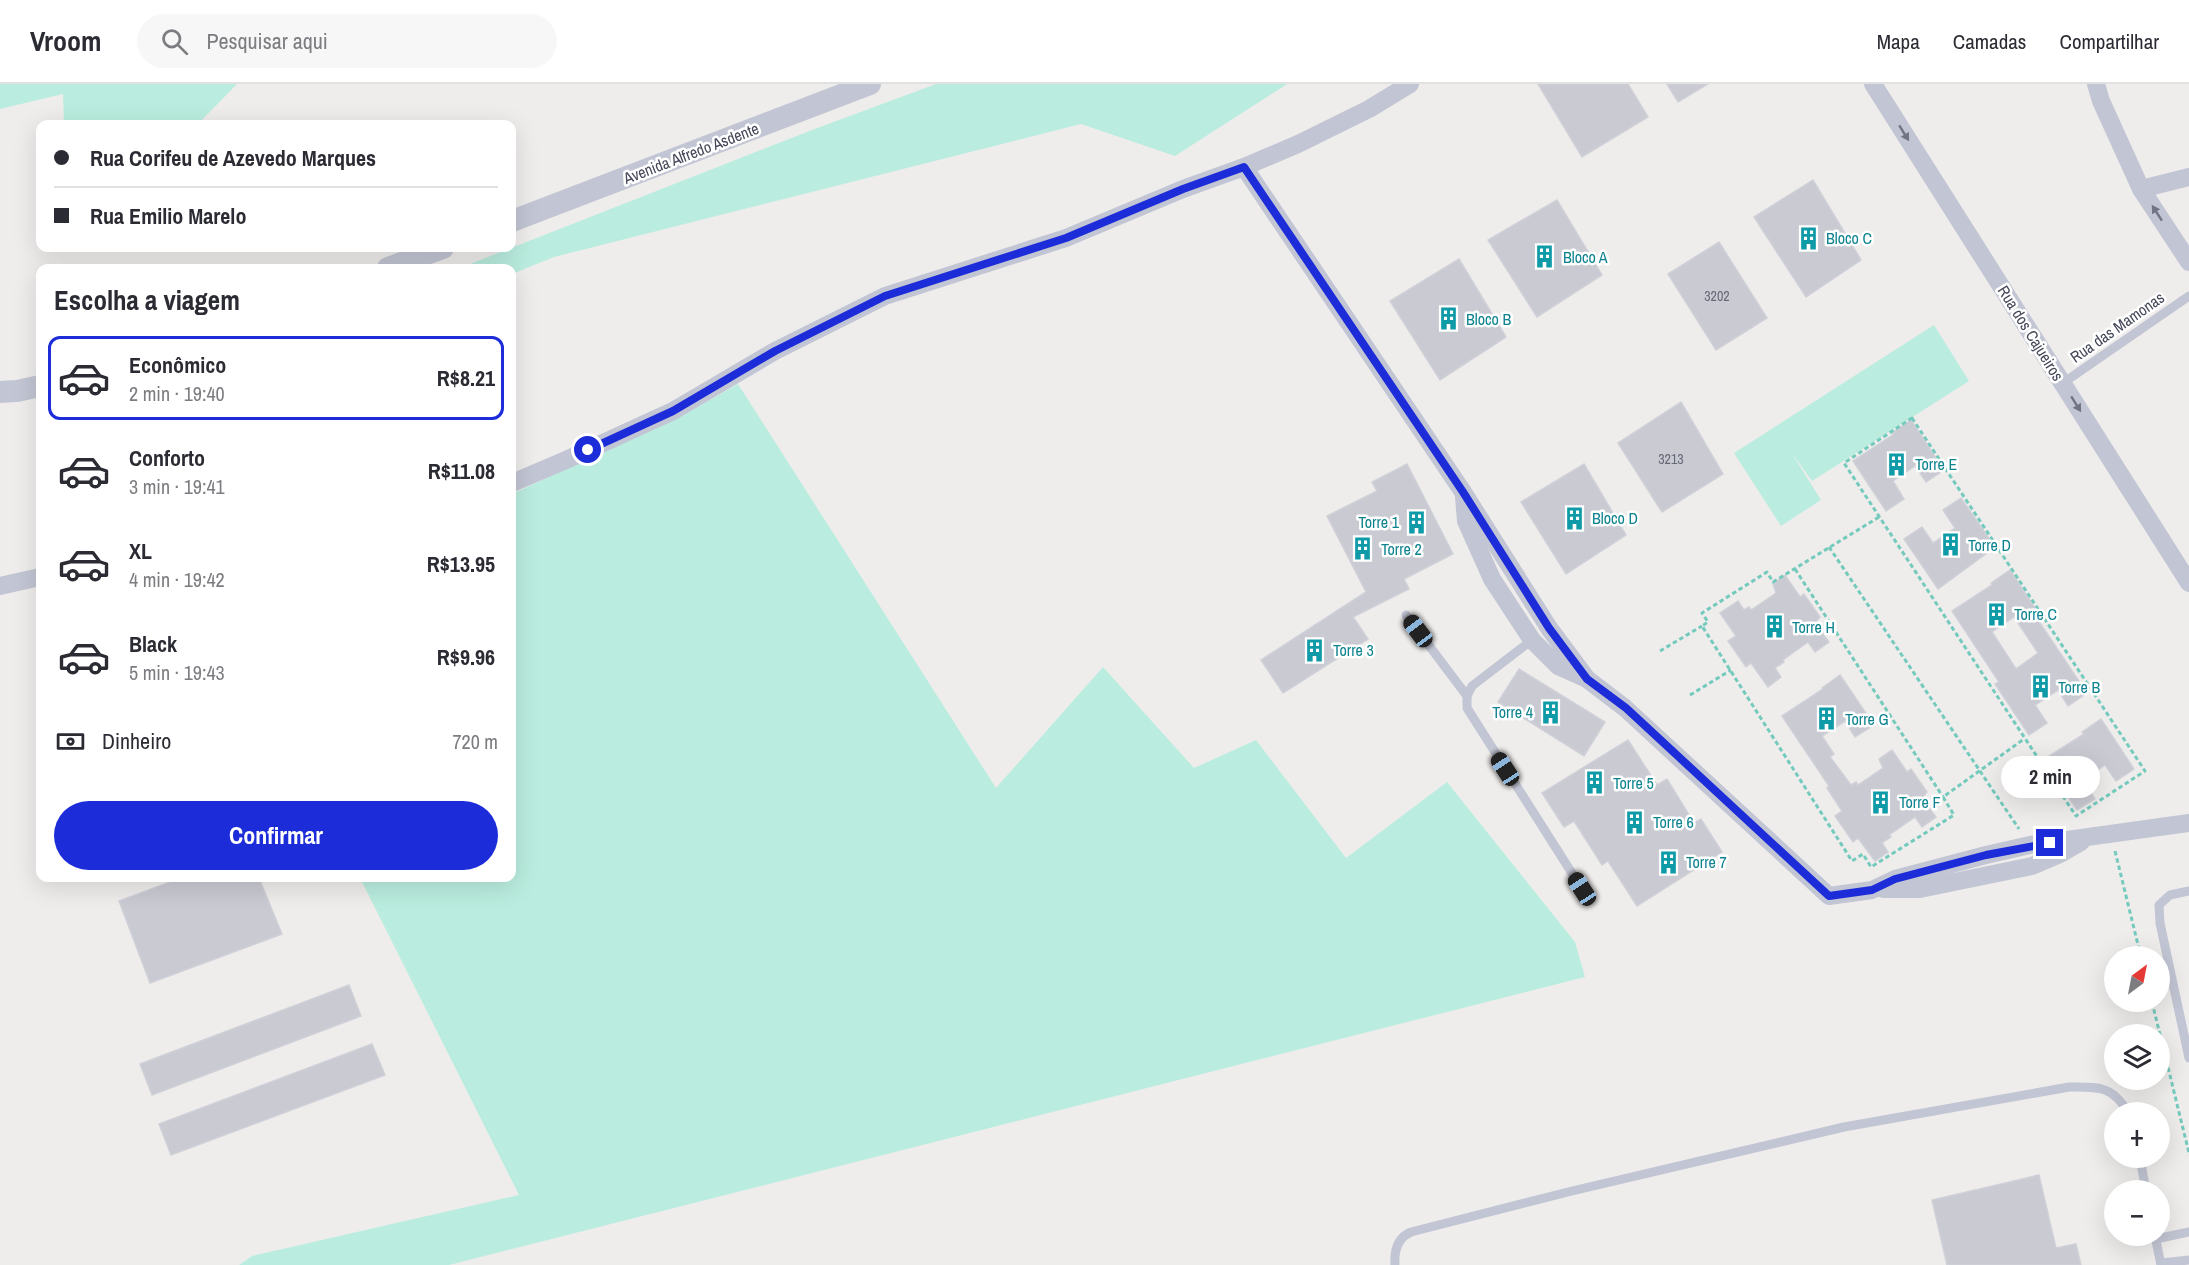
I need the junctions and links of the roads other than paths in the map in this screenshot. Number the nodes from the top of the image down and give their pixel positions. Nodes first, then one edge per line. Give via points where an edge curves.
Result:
1 (870, 84) edge
2 (1410, 84) edge
3 (1873, 84) edge
4 (2096, 84) edge
5 (1244, 167) junction
6 (2189, 177) edge
7 (2141, 189) junction
8 (516, 219) edge
9 (432, 252) edge
10 (2189, 262) edge
11 (399, 264) edge
12 (2189, 296) edge
13 (2063, 383) junction
14 (36, 387) edge
15 (0, 392) edge
16 (516, 481) edge
17 (1463, 492) junction
18 (1511, 568) junction
19 (36, 578) edge
20 (1492, 579) junction
21 (2189, 583) edge
22 (0, 586) edge
23 (1406, 615) dead end
24 (1549, 628) junction
25 (1532, 640) junction
26 (1587, 679) junction
27 (1467, 696) junction
28 (2189, 823) edge
29 (2088, 837) junction
30 (1986, 855) junction
31 (1995, 873) junction
32 (1582, 889) dead end
33 (1872, 890) junction
34 (2189, 891) edge
35 (2189, 1058) edge
36 (2122, 1102) edge
37 (2189, 1232) edge
38 (2170, 1235) edge
39 (2158, 1246) edge
40 (2189, 1260) edge
41 (2161, 1264) edge
42 (1395, 1265) edge

1 - 8 street, Avenida Alfredo Asdente
2 - 5 street via 1369,109
3 -> 13 street, Rua dos Cajueiros
4 - 7 street
5 - 16 street via 1066,238 885,296 775,351 673,411
5 - 17 street
6 - 7 street
10 -> 7 street
9 - 11 street
12 - 13 lane, Rua das Mamonas
13 -> 21 street, Rua dos Cajueiros
14 - 15 street
17 - 18 street
17 - 20 street via 1466,521
18 - 20 street
18 - 24 street
19 - 22 street
20 - 25 street
23 - 27 lane
24 - 25 street
24 - 26 street
25 - 26 street via 1558,666
25 - 27 lane via 1472,686
26 - 33 street via 1626,708 1829,896
27 - 32 lane via 1467,708 1479,729
28 - 29 street
29 - 30 street
29 - 31 street via 2032,866
30 - 31 street
30 - 33 street via 1895,879
31 - 33 street via 1920,889
34 - 35 lane via 2170,895 2160,905 2160,923
36 - 42 lane via 2097,1087 2069,1086 1844,1127 1411,1232 1399,1241
37 - 38 lane
39 - 41 lane
40 - 41 lane

